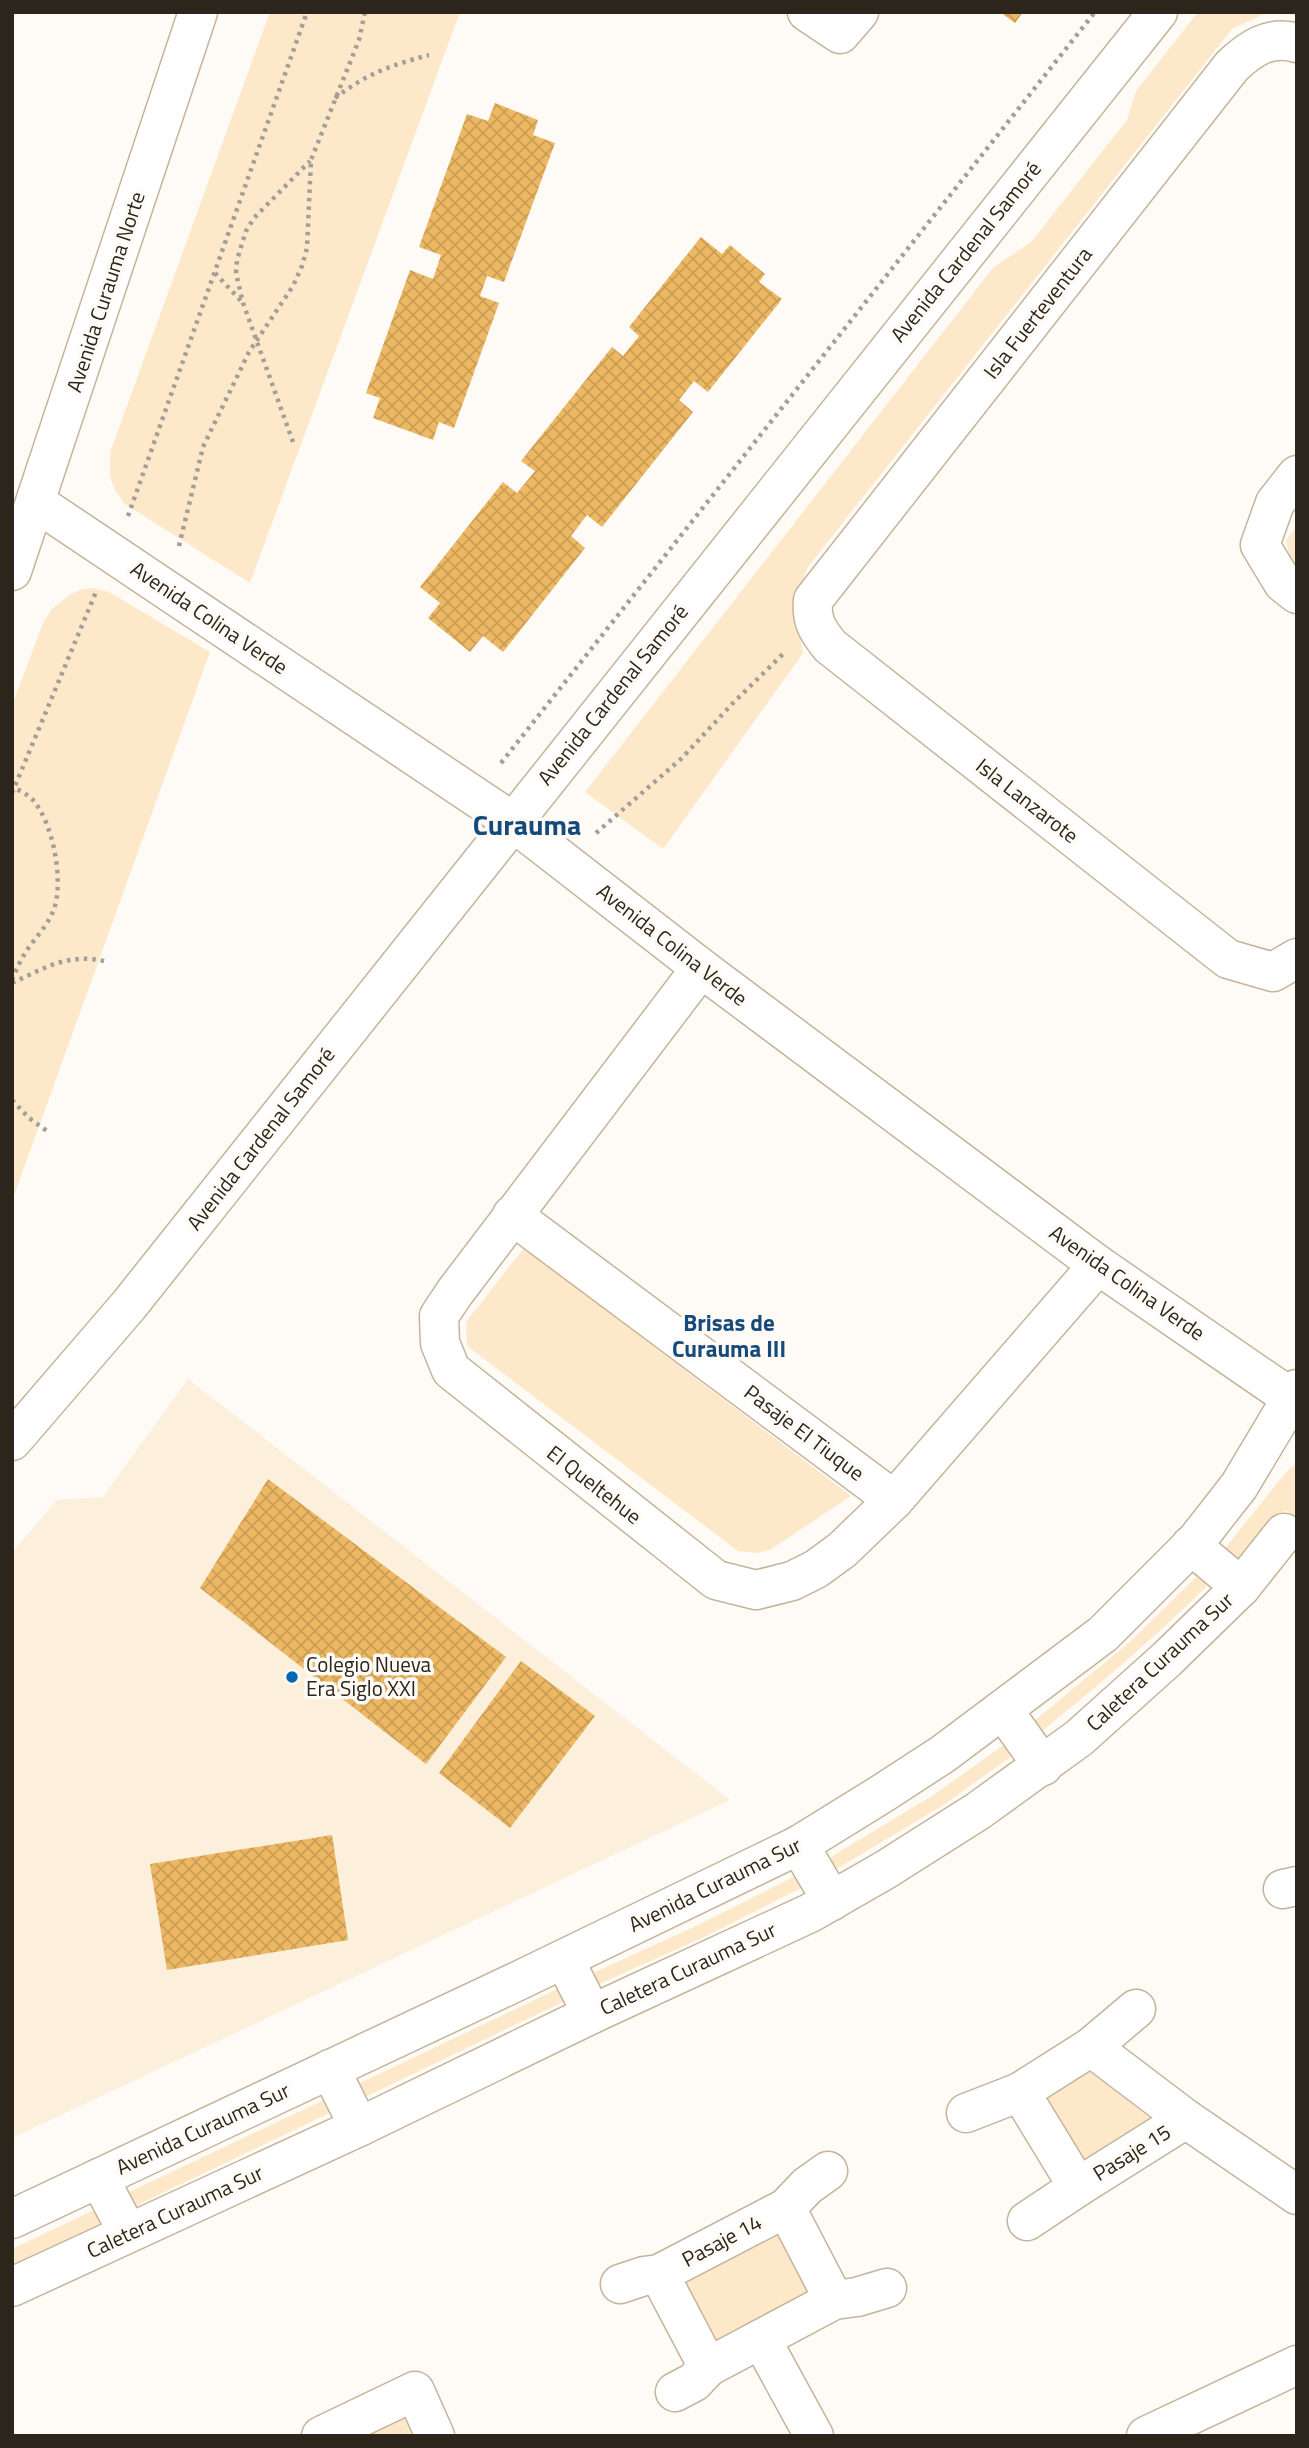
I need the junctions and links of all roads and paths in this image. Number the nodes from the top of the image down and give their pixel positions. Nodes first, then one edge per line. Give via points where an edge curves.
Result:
1 (198, 12) edge
2 (307, 12) edge
3 (365, 12) edge
4 (807, 12) edge
5 (1095, 12) edge
6 (1158, 12) edge
7 (850, 23) edge
8 (1286, 41) edge
9 (429, 55) dead end
10 (335, 99) junction
11 (311, 160) junction
12 (215, 273) junction
13 (243, 303) junction
14 (256, 340) junction
15 (293, 442) dead end
16 (1297, 475) edge
17 (24, 496) edge
18 (179, 546) dead end
19 (112, 553) junction
20 (12, 572) edge
21 (1297, 594) edge
22 (813, 612) junction
23 (13, 791) edge
24 (474, 797) junction
25 (513, 822) junction
26 (564, 861) junction
27 (108, 961) dead end
28 (1285, 965) edge
29 (701, 968) junction
30 (12, 981) edge
31 (12, 1100) edge
32 (47, 1131) dead end
33 (512, 1215) junction
34 (1098, 1265) junction
35 (1295, 1396) edge
36 (12, 1441) edge
37 (894, 1500) junction
38 (1284, 1533) dead end
39 (1191, 1545) junction
40 (1241, 1587) junction
41 (1003, 1710) junction
42 (1043, 1766) junction
43 (799, 1845) junction
44 (832, 1901) junction
45 (564, 1958) junction
46 (1136, 2009) dead end
47 (592, 2014) junction
48 (1091, 2047) junction
49 (330, 2069) junction
50 (1020, 2092) junction
51 (966, 2113) dead end
52 (1186, 2119) junction
53 (359, 2127) junction
54 (828, 2171) dead end
55 (99, 2178) junction
56 (1078, 2187) junction
57 (1297, 2194) edge
58 (786, 2208) junction
59 (12, 2219) edge
60 (1027, 2221) dead end
61 (128, 2233) junction
62 (659, 2274) junction
63 (620, 2284) dead end
64 (12, 2287) edge
65 (887, 2288) dead end
66 (834, 2300) junction
67 (761, 2339) junction
68 (1297, 2365) edge
69 (708, 2367) junction
70 (675, 2392) dead end
71 (321, 2436) edge
72 (435, 2436) edge
73 (814, 2436) edge
74 (1146, 2436) edge

1 - 17 street, Avenida Curauma Norte
2 - 12 path
3 - 10 path
4 - 7 street
5 - 24 path
6 - 25 street, Avenida Cardenal Samoré
8 - 22 street, Isla Fuerteventura via 1253,48 1232,66
9 - 10 path via 368,75
10 - 11 path
11 - 13 path via 246,231 236,273
11 - 14 path via 307,248 302,265
12 - 13 path
12 - 19 path
13 - 14 path
14 - 15 path
14 - 18 path via 203,447
16 - 21 street via 1275,503 1260,545 1283,583
17 - 19 street, Avenida Colina Verde
17 - 20 street, Avenida Curauma Norte
19 - 23 path
19 - 24 street, Avenida Colina Verde
22 - 26 path via 682,758
22 - 28 street, Isla Lanzarote via 830,646 1228,959
23 - 30 path via 34,801 52,844 58,877 47,924 25,952
24 - 25 street, Avenida Colina Verde
25 - 26 street, Avenida Colina Verde
25 - 36 street, Avenida Cardenal Samoré via 129,1305
26 - 29 street, Avenida Colina Verde
27 - 30 path via 74,958
29 - 33 street, El Queltehue
29 - 34 street, Avenida Colina Verde
31 - 32 path
33 - 37 street, Pasaje El Tiuque
33 - 37 street, El Queltehue via 439,1316 440,1343 451,1370 716,1580 756,1590 792,1581 842,1550
34 - 35 street, Avenida Colina Verde
34 - 37 street, El Queltehue
35 - 39 street, Avenida Curauma Sur via 1239,1486
38 - 40 street, Caletera Curauma Sur
39 - 40 street
39 - 41 street, Avenida Curauma Sur via 1103,1634
40 - 42 street, Caletera Curauma Sur via 1120,1702
41 - 42 street
41 - 43 street, Avenida Curauma Sur via 943,1754
42 - 44 street, Caletera Curauma Sur
43 - 44 street
43 - 45 street, Avenida Curauma Sur
44 - 47 street, Caletera Curauma Sur
45 - 47 street
45 - 49 street, Avenida Curauma Sur
46 - 48 street
47 - 53 street, Caletera Curauma Sur
48 - 50 street
48 - 52 street, Pasaje 15
49 - 53 street
49 - 55 street, Avenida Curauma Sur
50 - 51 street
50 - 56 street, Pasaje 15
52 - 56 street, Pasaje 15
52 - 57 street, Pasaje 15
53 - 61 street, Caletera Curauma Sur
54 - 58 street, Pasaje 14
55 - 59 street, Avenida Curauma Sur
55 - 61 street
56 - 60 street, Pasaje 15
58 - 62 street, Pasaje 14
58 - 66 street, Pasaje 14
61 - 64 street, Caletera Curauma Sur
62 - 63 street, Pasaje 14
62 - 69 street, Pasaje 14
65 - 66 street
66 - 67 street
67 - 69 street
67 - 73 street
68 - 74 street
69 - 70 street via 694,2382
71 - 72 street via 415,2391

